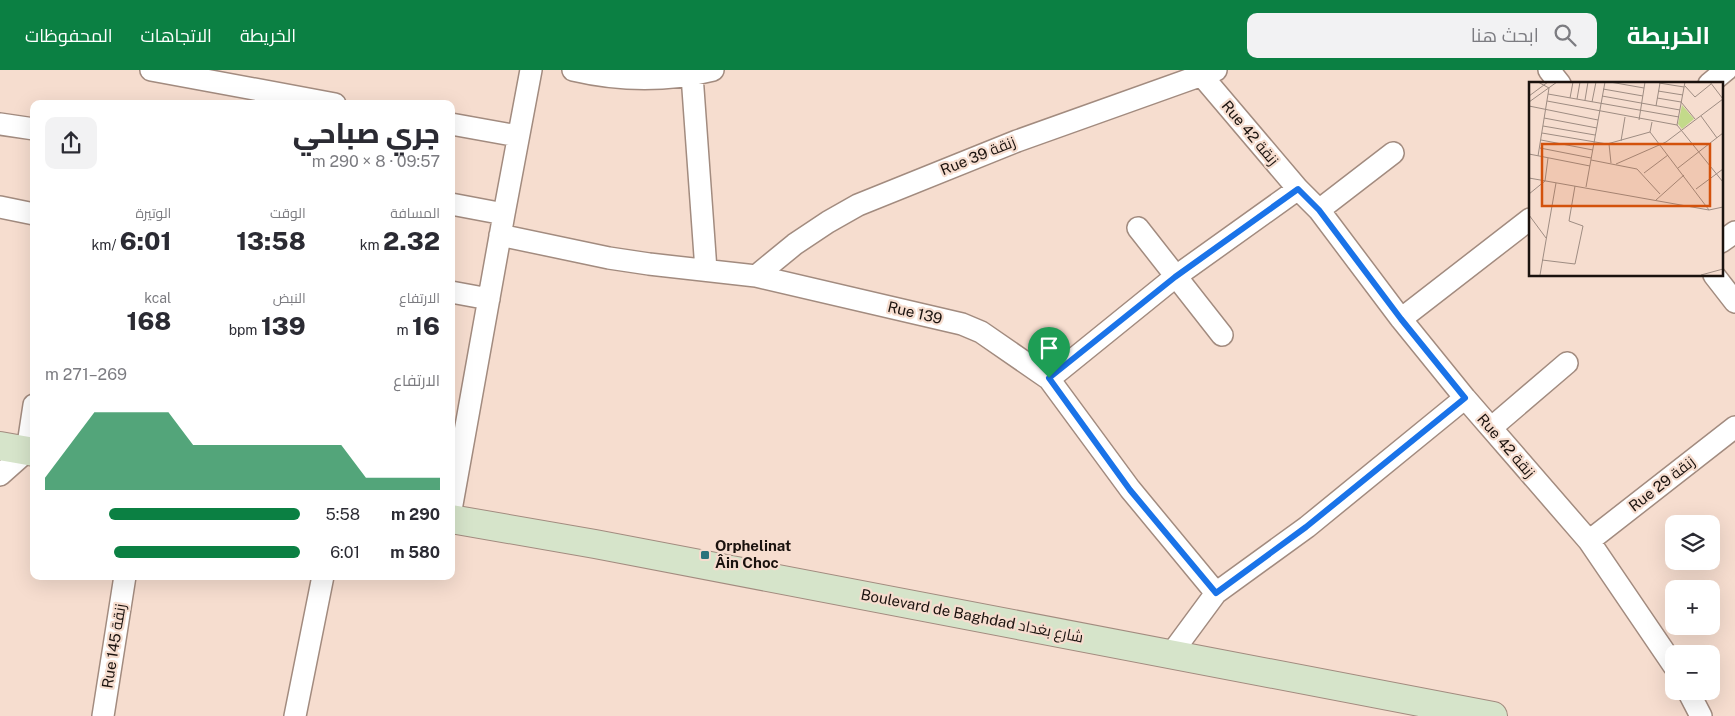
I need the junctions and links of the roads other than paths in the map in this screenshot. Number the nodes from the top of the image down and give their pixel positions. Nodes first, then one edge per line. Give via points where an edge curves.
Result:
1 (151, 70) edge
2 (531, 70) edge
3 (573, 70) edge
4 (713, 70) edge
5 (1549, 70) edge
6 (1726, 70) edge
7 (1205, 72) edge
8 (692, 75) junction
9 (1558, 82) edge
10 (1711, 82) edge
11 (313, 100) edge
12 (0, 124) edge
13 (455, 125) edge
14 (30, 129) edge
15 (518, 136) junction
16 (1393, 153) dead end
17 (1298, 189) junction
18 (455, 205) edge
19 (0, 208) edge
20 (1319, 210) junction
21 (30, 213) edge
22 (504, 214) junction
23 (1529, 220) edge
24 (1138, 228) dead end
25 (1735, 232) edge
26 (500, 235) junction
27 (1722, 241) edge
28 (706, 270) junction
29 (756, 276) junction
30 (1715, 276) edge
31 (1175, 277) junction
32 (455, 293) edge
33 (489, 299) junction
34 (1735, 302) edge
35 (1401, 319) junction
36 (1222, 335) dead end
37 (1567, 362) dead end
38 (1049, 378) junction
39 (1465, 398) junction
40 (1735, 427) edge
41 (1491, 428) junction
42 (0, 446) edge
43 (30, 452) edge
44 (0, 475) edge
45 (455, 488) edge
46 (455, 520) edge
47 (1589, 541) junction
48 (124, 580) edge
49 (322, 580) edge
50 (1216, 593) junction
51 (1665, 653) edge
52 (1171, 654) junction
53 (1693, 700) edge
54 (103, 716) edge
55 (295, 716) edge
56 (1493, 716) edge
57 (1701, 716) edge

1 - 11 street
2 - 15 street
3 - 8 street via 598,76 632,78 666,79
4 - 8 street
5 - 9 street
6 - 10 street
7 - 17 street, Rue 42 زنقة
7 - 29 street, Rue 39 زنقة via 1017,141 858,205 795,244
8 - 28 street
12 - 14 street
13 - 15 street
15 - 22 street
16 - 20 street
17 - 20 street, Rue 42 زنقة
17 - 31 street
18 - 22 street
19 - 21 street
20 - 35 street, Rue 42 زنقة
22 - 26 street
23 - 35 street
24 - 31 street
25 - 27 street
26 - 28 street, Rue 139 via 609,258
26 - 33 street
28 - 29 street, Rue 139
29 - 38 street, Rue 139 via 962,324 981,332
30 - 34 street
31 - 36 street
31 - 38 street
32 - 33 street
33 - 45 street
35 - 39 street, Rue 42 زنقة
37 - 41 street
38 - 50 street, Rue 139 via 1130,490
39 - 41 street, Rue 42 زنقة
39 - 50 street via 1306,527
40 - 47 street, Rue 29 زنقة
41 - 47 street, Rue 42 زنقة
42 - 43 street
43 - 44 street
46 - 52 street, Boulevard de Baghdad شارع بغداد
47 - 51 street, Rue 42 زنقة
48 - 54 street, Rue 145 زنقة
49 - 55 street
50 - 52 street
52 - 56 street, Boulevard de Baghdad شارع بغداد
53 - 57 street

